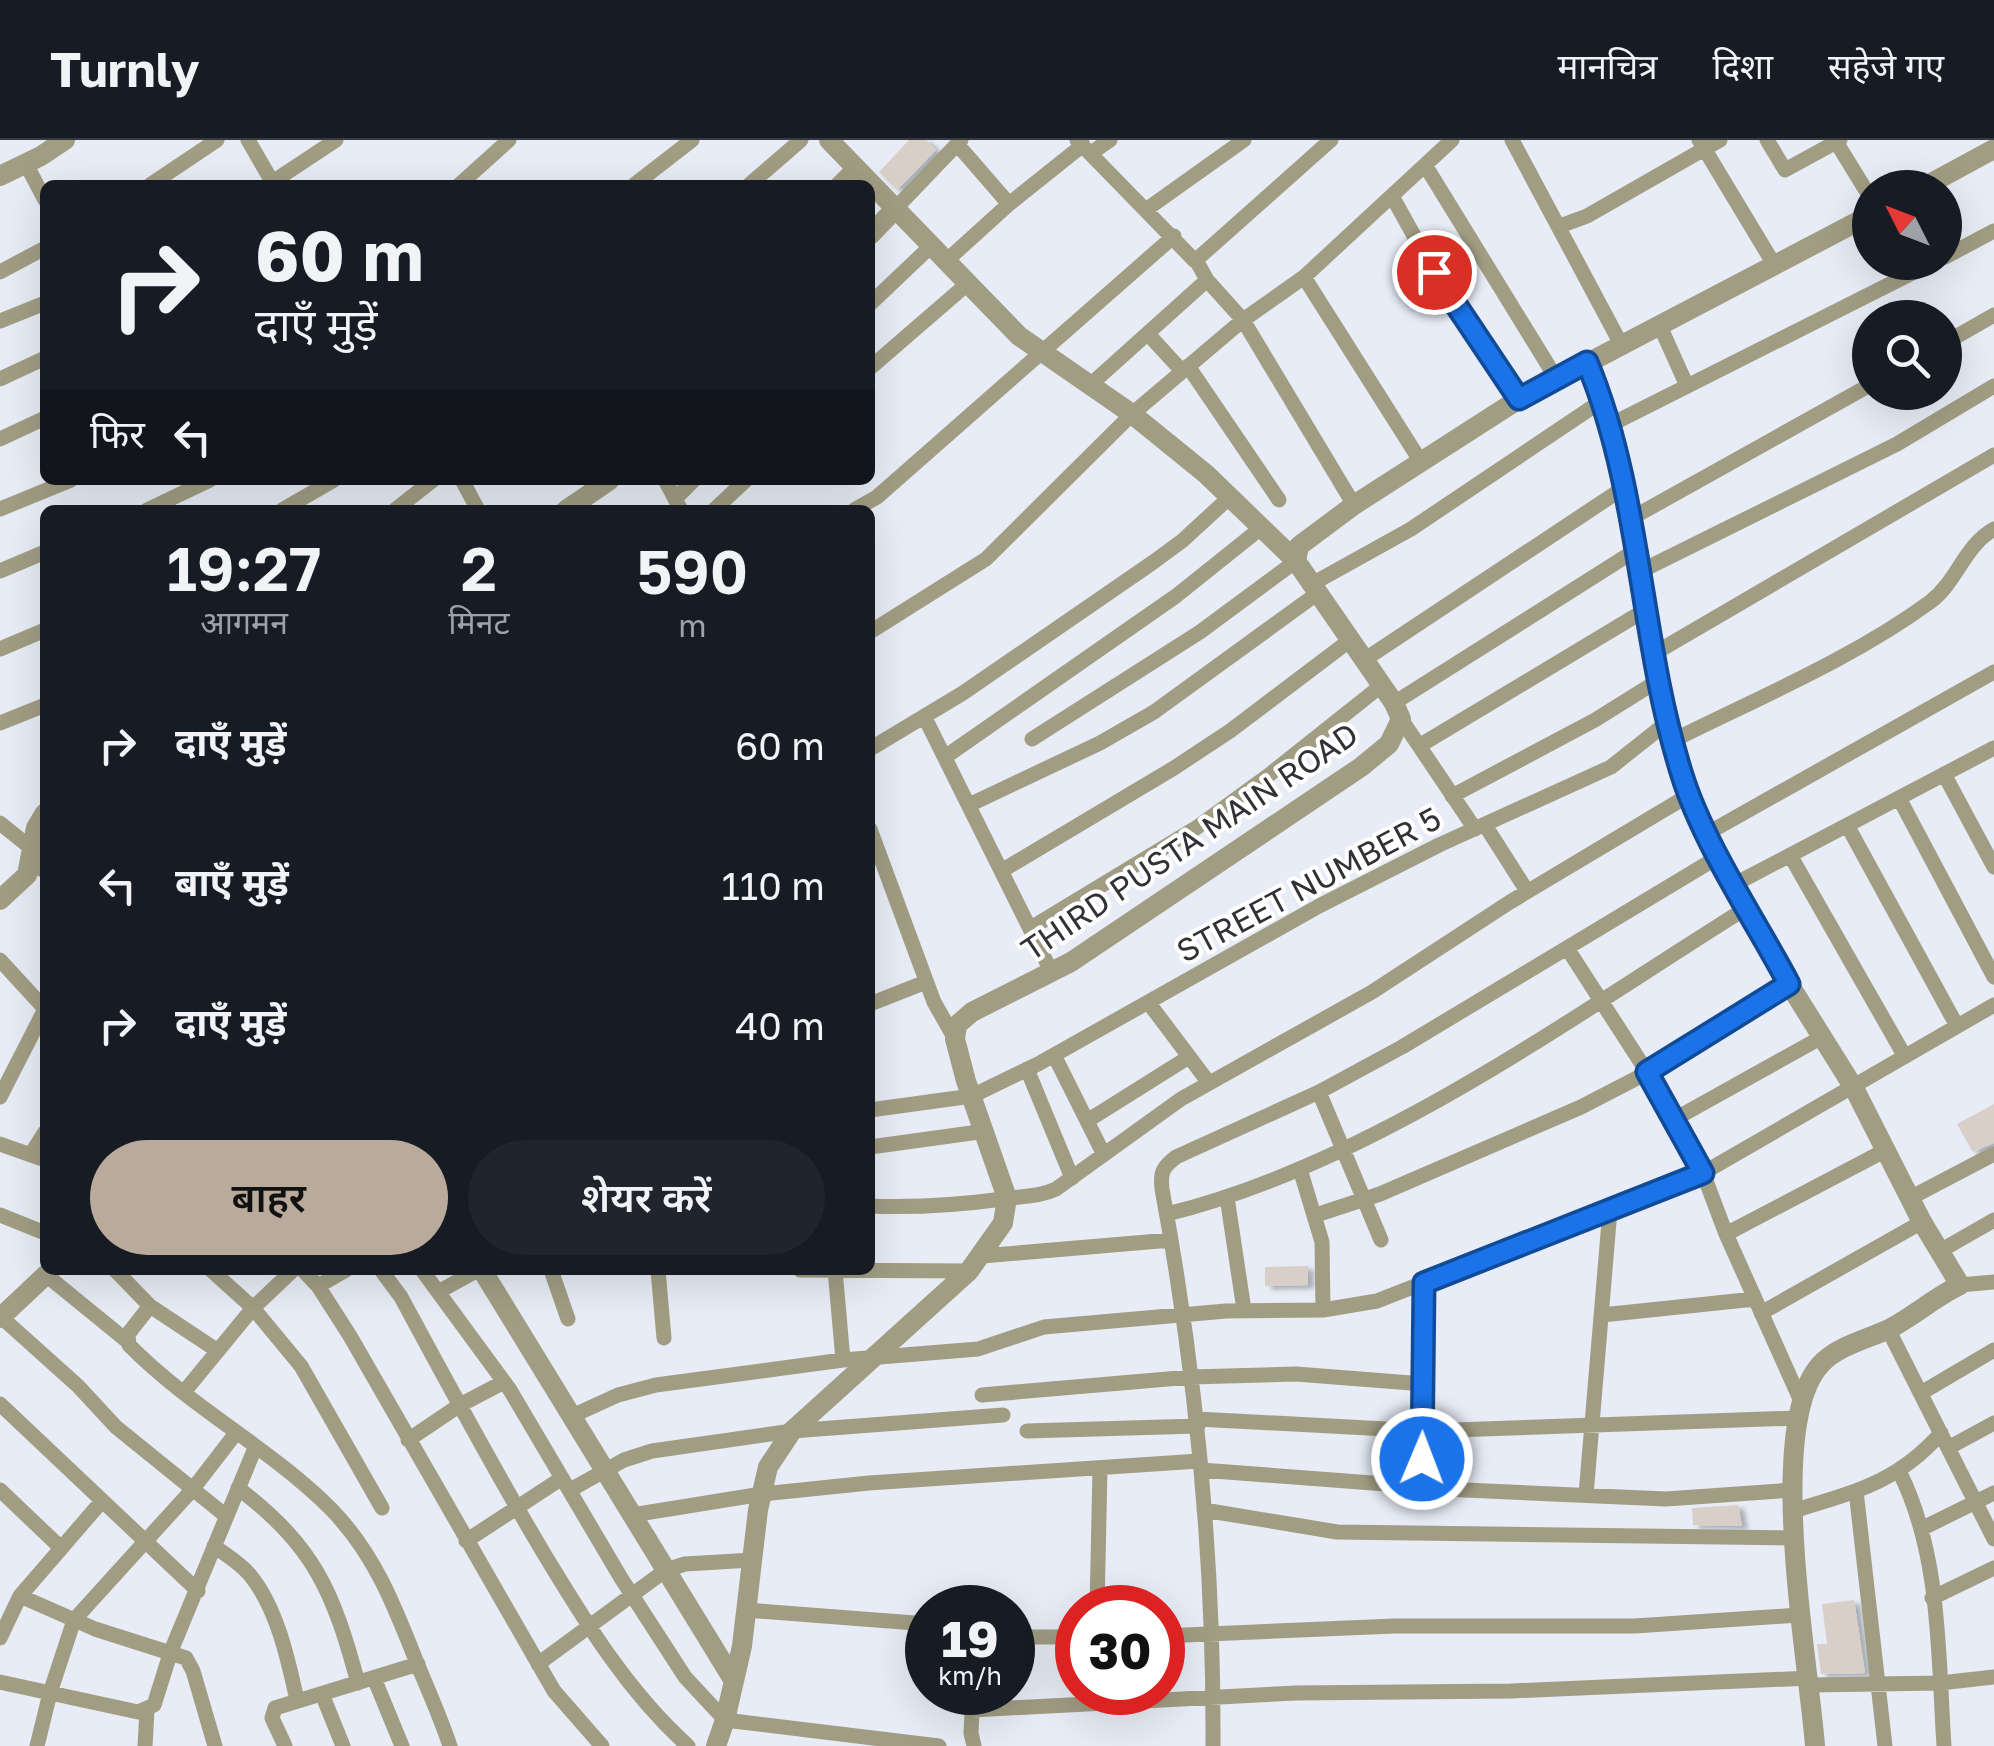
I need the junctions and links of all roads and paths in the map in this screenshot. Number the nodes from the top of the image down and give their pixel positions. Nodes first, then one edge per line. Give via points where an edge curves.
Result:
1 (65, 140) edge
2 (217, 140) edge
3 (248, 140) edge
4 (336, 140) edge
5 (509, 140) edge
6 (692, 140) edge
7 (801, 140) edge
8 (828, 140) edge
9 (1110, 140) edge
10 (1244, 140) edge
11 (1332, 140) edge
12 (1452, 140) edge
13 (1512, 140) edge
14 (1720, 140) edge
15 (1767, 140) edge
16 (1837, 141) edge
17 (952, 144) edge
18 (1702, 145) edge
19 (1083, 146) edge
20 (1994, 149) edge
21 (34, 153) edge
22 (1426, 165) junction
23 (855, 167) junction
24 (1854, 170) edge
25 (1955, 170) edge
26 (0, 176) edge
27 (40, 180) edge
28 (157, 180) edge
29 (270, 180) edge
30 (278, 180) edge
31 (464, 180) edge
32 (640, 180) edge
33 (755, 180) edge
34 (842, 180) edge
35 (867, 180) edge
36 (875, 188) edge
37 (1392, 196) junction
38 (1009, 204) junction
39 (1147, 208) junction
40 (895, 209) junction
41 (1852, 225) edge
42 (1560, 226) junction
43 (875, 230) edge
44 (1994, 230) edge
45 (1174, 236) junction
46 (1962, 248) edge
47 (40, 251) edge
48 (938, 254) junction
49 (1196, 261) junction
50 (1775, 266) junction
51 (0, 272) edge
52 (1304, 277) junction
53 (1207, 280) junction
54 (1898, 280) edge
55 (966, 285) junction
56 (875, 300) edge
57 (40, 306) edge
58 (1994, 315) edge
59 (1242, 320) junction
60 (0, 322) edge
61 (1660, 326) junction
62 (1962, 333) edge
63 (1148, 334) junction
64 (1622, 346) junction
65 (1040, 353) junction
66 (40, 361) edge
67 (1587, 362) junction
68 (875, 364) edge
69 (1185, 369) junction
70 (1556, 378) junction
71 (0, 380) edge
72 (1089, 386) junction
73 (1687, 386) junction
74 (1994, 386) edge
75 (1852, 395) edge
76 (1519, 399) junction
77 (1603, 400) junction
78 (1132, 414) junction
79 (40, 420) edge
80 (1612, 424) junction
81 (0, 439) edge
82 (1994, 456) edge
83 (1421, 462) junction
84 (59, 485) edge
85 (200, 485) edge
86 (325, 485) edge
87 (603, 485) edge
88 (741, 485) edge
89 (1625, 487) junction
90 (1230, 496) junction
91 (1280, 500) dead end
92 (158, 505) edge
93 (291, 505) edge
94 (573, 505) edge
95 (722, 505) edge
96 (863, 505) edge
97 (1354, 506) junction
98 (0, 510) edge
99 (1630, 519) junction
100 (1262, 528) junction
101 (1994, 529) edge
102 (40, 554) edge
103 (1296, 560) junction
104 (1638, 561) junction
105 (0, 571) edge
106 (1315, 588) junction
107 (1647, 609) junction
108 (875, 629) edge
109 (40, 632) edge
110 (1349, 641) junction
111 (0, 650) edge
112 (1655, 653) junction
113 (1364, 660) junction
114 (1994, 672) edge
115 (1659, 680) junction
116 (1392, 702) junction
117 (40, 706) edge
118 (925, 718) junction
119 (0, 723) edge
120 (1672, 731) junction
121 (1032, 740) dead end
122 (875, 745) edge
123 (1419, 746) junction
124 (1994, 748) edge
125 (945, 757) junction
126 (1944, 774) junction
127 (1689, 795) junction
128 (1452, 796) junction
129 (1899, 798) junction
130 (970, 805) junction
131 (40, 821) edge
132 (0, 823) edge
133 (1847, 825) junction
134 (1480, 827) junction
135 (1708, 833) junction
136 (875, 843) edge
137 (1790, 855) junction
138 (1718, 857) junction
139 (36, 861) edge
140 (1994, 867) edge
141 (1003, 870) junction
142 (1735, 884) junction
143 (1527, 891) junction
144 (0, 900) edge
145 (1748, 907) junction
146 (1031, 928) junction
147 (1568, 948) junction
148 (0, 960) edge
149 (1052, 974) junction
150 (1994, 977) edge
151 (926, 982) junction
152 (1789, 984) junction
153 (1600, 999) junction
154 (875, 1002) edge
155 (1148, 1002) junction
156 (40, 1004) edge
157 (1994, 1005) edge
158 (40, 1019) edge
159 (1957, 1026) junction
160 (1822, 1037) junction
161 (955, 1039) junction
162 (1054, 1055) junction
163 (1904, 1055) junction
164 (0, 1058) edge
165 (1190, 1058) junction
166 (1027, 1069) junction
167 (12, 1072) junction
168 (1647, 1072) junction
169 (1209, 1083) junction
170 (1854, 1088) junction
171 (1319, 1092) junction
172 (972, 1096) junction
173 (0, 1097) edge
174 (875, 1109) edge
175 (1673, 1120) junction
176 (1087, 1121) junction
177 (986, 1132) junction
178 (0, 1144) edge
179 (875, 1146) edge
180 (1886, 1150) junction
181 (1342, 1152) junction
182 (1103, 1153) junction
183 (1994, 1154) edge
184 (38, 1157) edge
185 (1300, 1168) junction
186 (1703, 1173) junction
187 (1072, 1178) junction
188 (1007, 1198) junction
189 (1227, 1198) junction
190 (1910, 1198) junction
191 (1364, 1199) junction
192 (875, 1206) edge
193 (1610, 1210) junction
194 (1167, 1214) junction
195 (1316, 1215) junction
196 (0, 1216) edge
197 (1994, 1220) edge
198 (1922, 1222) junction
199 (40, 1231) edge
200 (1726, 1234) junction
201 (1172, 1240) junction
202 (1381, 1240) dead end
203 (1940, 1251) junction
204 (976, 1263) junction
205 (875, 1268) edge
206 (46, 1275) edge
207 (52, 1275) edge
208 (119, 1275) edge
209 (216, 1275) edge
210 (287, 1275) edge
211 (308, 1275) edge
212 (337, 1275) edge
213 (384, 1275) edge
214 (426, 1275) edge
215 (468, 1275) edge
216 (483, 1275) edge
217 (553, 1275) edge
218 (658, 1275) edge
219 (835, 1275) edge
220 (1994, 1282) edge
221 (1424, 1283) junction
222 (1960, 1285) junction
223 (318, 1286) junction
224 (436, 1289) junction
225 (150, 1306) junction
226 (406, 1306) junction
227 (1758, 1306) junction
228 (252, 1308) junction
229 (1244, 1310) junction
230 (1323, 1310) junction
231 (1181, 1314) junction
232 (1602, 1315) junction
233 (0, 1317) edge
234 (568, 1319) dead end
235 (1888, 1329) junction
236 (664, 1338) dead end
237 (126, 1341) junction
238 (218, 1350) junction
239 (1994, 1350) edge
240 (875, 1356) junction
241 (843, 1360) junction
242 (1192, 1377) junction
243 (504, 1382) junction
244 (1424, 1384) junction
245 (184, 1392) junction
246 (1921, 1393) junction
247 (982, 1395) dead end
248 (0, 1404) edge
249 (460, 1406) junction
250 (1798, 1409) junction
251 (1003, 1414) dead end
252 (572, 1416) junction
253 (1197, 1423) junction
254 (1994, 1423) edge
255 (1594, 1426) junction
256 (1028, 1431) dead end
257 (1424, 1431) junction
258 (792, 1432) junction
259 (236, 1433) junction
260 (408, 1440) junction
261 (1944, 1440) junction
262 (255, 1448) junction
263 (1200, 1465) junction
264 (1100, 1469) junction
265 (604, 1470) junction
266 (1899, 1471) junction
267 (566, 1484) junction
268 (1421, 1486) junction
269 (238, 1488) junction
270 (0, 1490) edge
271 (192, 1490) junction
272 (1856, 1491) junction
273 (1994, 1493) edge
274 (762, 1494) junction
275 (1586, 1495) junction
276 (1793, 1500) junction
277 (102, 1502) junction
278 (1976, 1502) junction
279 (382, 1508) dead end
280 (517, 1508) junction
281 (1204, 1510) junction
282 (632, 1515) junction
283 (226, 1516) junction
284 (1922, 1529) junction
285 (1794, 1538) junction
286 (1994, 1539) edge
287 (466, 1541) junction
288 (146, 1543) junction
289 (214, 1546) junction
290 (60, 1547) junction
291 (752, 1560) junction
292 (1994, 1568) edge
293 (666, 1570) junction
294 (1097, 1585) edge
295 (198, 1591) junction
296 (632, 1595) junction
297 (20, 1596) junction
298 (1932, 1598) junction
299 (746, 1610) junction
300 (1799, 1614) junction
301 (74, 1620) junction
302 (905, 1622) edge
303 (590, 1626) junction
304 (1, 1634) edge
305 (1185, 1636) edge
306 (1210, 1636) junction
307 (171, 1651) junction
308 (418, 1664) junction
309 (538, 1664) junction
310 (1994, 1677) edge
311 (366, 1681) junction
312 (734, 1681) junction
313 (0, 1682) edge
314 (1810, 1682) junction
315 (1877, 1682) junction
316 (1940, 1683) junction
317 (50, 1692) junction
318 (322, 1694) junction
319 (1213, 1698) junction
320 (297, 1700) junction
321 (1035, 1707) edge
322 (147, 1710) junction
323 (972, 1715) edge
324 (725, 1720) junction
325 (37, 1746) edge
326 (145, 1746) edge
327 (215, 1746) edge
328 (285, 1746) edge
329 (343, 1746) edge
330 (402, 1746) edge
331 (450, 1746) edge
332 (602, 1746) edge
333 (688, 1746) edge
334 (716, 1746) edge
335 (939, 1746) edge
336 (974, 1746) edge
337 (1213, 1746) edge
338 (1816, 1746) edge
339 (1886, 1746) edge
340 (1944, 1746) edge

1 - 21 street
2 - 28 street
3 - 29 street
4 - 30 street
5 - 31 street
6 - 32 street
7 - 33 street
8 - 23 street, THIRD PUSTA MAIN ROAD
9 - 19 street
10 - 39 street
11 - 49 street
12 - 22 street
13 - 42 street
14 - 18 street
15 - 16 street via 1785,170
16 - 24 street
17 - 38 street
17 - 40 street
18 - 42 street
18 - 50 street
19 - 38 street
19 - 39 street
20 - 25 street
21 - 26 street
21 - 27 street
22 - 37 street
22 - 70 street
23 - 34 street
23 - 35 street, THIRD PUSTA MAIN ROAD
36 - 40 street, THIRD PUSTA MAIN ROAD
37 - 52 street
37 - 76 street
38 - 48 street
39 - 45 street
40 - 43 street
40 - 48 street, THIRD PUSTA MAIN ROAD
41 - 50 street
42 - 64 street
44 - 46 street
45 - 49 street
45 - 65 street
47 - 51 street
48 - 55 street, THIRD PUSTA MAIN ROAD
48 - 56 street
49 - 53 street
50 - 61 street
52 - 59 street
52 - 83 street
53 - 59 street
53 - 63 street
54 - 73 street
55 - 65 street, THIRD PUSTA MAIN ROAD
55 - 68 street
57 - 60 street
58 - 62 street
59 - 69 street
59 - 97 street
61 - 64 street
61 - 73 street
63 - 69 street
63 - 72 street
64 - 67 street
65 - 72 street, THIRD PUSTA MAIN ROAD
65 - 96 street
66 - 71 street
67 - 70 street
67 - 77 street
69 - 78 street
69 - 91 street
70 - 76 street
72 - 78 street, THIRD PUSTA MAIN ROAD
73 - 80 street
74 - 104 street via 1896,444
75 - 99 street
76 - 83 street
77 - 80 street
77 - 106 street
78 - 90 street, THIRD PUSTA MAIN ROAD
78 - 108 street via 986,559
79 - 81 street
80 - 89 street
82 - 112 street
83 - 97 street
84 - 98 street
85 - 92 street
86 - 93 street
87 - 94 street
88 - 95 street
89 - 99 street
89 - 113 street
90 - 100 street, THIRD PUSTA MAIN ROAD
90 - 118 street via 1167,552
97 - 103 street via 1299,546
99 - 104 street
100 - 103 street, THIRD PUSTA MAIN ROAD
100 - 125 street
101 - 120 street, STREET NUMBER 5 via 1980,536 1932,601 1855,649
102 - 105 street
103 - 106 street, THIRD PUSTA MAIN ROAD
103 - 121 street via 1200,632
104 - 107 street
104 - 116 street
106 - 110 street, THIRD PUSTA MAIN ROAD
106 - 130 street via 1154,712
107 - 112 street
107 - 123 street
109 - 111 street
110 - 113 street, THIRD PUSTA MAIN ROAD
110 - 141 street via 1174,768
112 - 115 street
113 - 116 street, THIRD PUSTA MAIN ROAD
114 - 135 street
115 - 120 street
115 - 128 street
116 - 123 street
116 - 146 street
116 - 149 street, THIRD PUSTA MAIN ROAD via 1390,744
117 - 119 street
118 - 122 street
118 - 125 street
120 - 127 street
120 - 134 street, STREET NUMBER 5
123 - 128 street
124 - 126 street
125 - 130 street
126 - 129 street
126 - 140 street
127 - 135 street
127 - 143 street
128 - 134 street
129 - 133 street
129 - 150 street
130 - 141 street
131 - 139 street
132 - 139 street
133 - 137 street
133 - 159 street
134 - 143 street
134 - 155 street, STREET NUMBER 5 via 1319,906
135 - 138 street
136 - 151 street
137 - 142 street
137 - 163 street
138 - 142 street
138 - 147 street
139 - 144 street
141 - 146 street
142 - 145 street
143 - 169 street via 1372,992
145 - 152 street
145 - 153 street
146 - 149 street
147 - 153 street
147 - 171 street
148 - 156 street
149 - 161 street, THIRD PUSTA MAIN ROAD via 972,1012 957,1026
151 - 154 street
151 - 161 street
152 - 160 street
152 - 168 street
153 - 168 street
153 - 181 street
155 - 162 street, STREET NUMBER 5
155 - 165 street
157 - 159 street
158 - 167 street
159 - 163 street
160 - 170 street
160 - 175 street
161 - 172 street
162 - 166 street, STREET NUMBER 5
162 - 176 street
163 - 170 street
164 - 167 street
165 - 169 street
165 - 176 street
166 - 172 street, STREET NUMBER 5
166 - 187 street
167 - 173 street
168 - 175 street
168 - 191 street via 1582,1107
169 - 182 street
170 - 180 street
170 - 186 street
171 - 181 street
171 - 194 street via 1176,1157 1160,1174
172 - 174 street, STREET NUMBER 5
172 - 177 street
175 - 186 street
176 - 182 street
177 - 179 street
177 - 188 street
178 - 184 street
180 - 190 street
180 - 200 street
181 - 185 street
181 - 191 street
182 - 187 street
183 - 190 street
185 - 189 street
185 - 195 street
186 - 193 street
186 - 200 street
187 - 188 street via 1042,1196
188 - 192 street
188 - 204 street via 1004,1223
189 - 194 street
189 - 229 street
190 - 198 street
191 - 195 street
191 - 202 street
193 - 221 street
193 - 232 street
194 - 201 street
195 - 230 street
196 - 199 street
197 - 203 street
198 - 203 street
198 - 227 street
200 - 227 street
201 - 204 street
201 - 231 street
203 - 222 street
204 - 205 street
204 - 240 street
206 - 233 street
207 - 237 street
208 - 225 street
209 - 228 street
210 - 228 street
211 - 223 street
212 - 223 street
213 - 226 street
214 - 224 street
215 - 224 street
216 - 252 street
217 - 234 street
218 - 236 street
219 - 241 street
220 - 222 street
221 - 230 street via 1376,1302
221 - 244 street
222 - 235 street
223 - 260 street
224 - 226 street
224 - 243 street
225 - 237 street
225 - 238 street
226 - 249 street
227 - 232 street
227 - 250 street
228 - 238 street
228 - 279 street via 302,1366
229 - 230 street
229 - 231 street
231 - 240 street via 1044,1326 978,1350
231 - 242 street
232 - 255 street
233 - 271 street
235 - 246 street
235 - 250 street via 1820,1364
237 - 245 street
238 - 245 street
239 - 246 street
240 - 241 street
240 - 258 street
241 - 252 street via 656,1386
242 - 244 street via 1296,1374
242 - 247 street
242 - 253 street
243 - 249 street
243 - 267 street
244 - 257 street
245 - 259 street
246 - 261 street
248 - 277 street
249 - 260 street
249 - 280 street
250 - 255 street
250 - 276 street
251 - 258 street
252 - 265 street
253 - 256 street
253 - 257 street
253 - 263 street
254 - 261 street
255 - 257 street
255 - 275 street
257 - 268 street
258 - 265 street via 636,1454
258 - 274 street via 768,1468
259 - 262 street
259 - 271 street
260 - 287 street
261 - 266 street
261 - 278 street
262 - 269 street
262 - 308 street via 304,1484 356,1538 375,1564
263 - 264 street
263 - 268 street
263 - 281 street
264 - 274 street
264 - 294 street
265 - 267 street
265 - 282 street
266 - 272 street
266 - 284 street
267 - 280 street
267 - 296 street
268 - 275 street
269 - 283 street
269 - 311 street via 288,1529 322,1579
270 - 290 street
271 - 283 street
271 - 288 street
272 - 276 street
272 - 315 street
273 - 278 street
274 - 282 street
274 - 291 street
275 - 276 street
276 - 285 street
277 - 288 street
277 - 290 street
278 - 284 street
278 - 286 street
280 - 287 street
280 - 303 street
281 - 285 street via 1337,1532
281 - 306 street
282 - 293 street
283 - 289 street
284 - 298 street
285 - 300 street
287 - 309 street
288 - 295 street
288 - 301 street
289 - 295 street
289 - 320 street via 263,1594
290 - 297 street
291 - 293 street
291 - 299 street
292 - 298 street
293 - 296 street
293 - 312 street
295 - 307 street
296 - 303 street
296 - 324 street via 684,1676
297 - 301 street
297 - 304 street
298 - 316 street
299 - 302 street
299 - 312 street
300 - 306 street via 1635,1626 1394,1626
300 - 314 street
301 - 307 street
301 - 317 street
303 - 309 street
303 - 333 street via 630,1688
305 - 306 street
306 - 319 street
307 - 322 street
307 - 327 street via 193,1671
308 - 311 street
308 - 331 street
309 - 332 street
310 - 316 street
311 - 318 street
311 - 330 street
312 - 324 street
313 - 317 street
314 - 315 street
314 - 319 street
314 - 338 street
315 - 316 street
315 - 339 street
316 - 340 street
317 - 322 street
317 - 325 street
318 - 320 street
318 - 329 street
319 - 321 street
319 - 337 street
320 - 328 street via 272,1712
322 - 326 street
323 - 336 street
324 - 334 street
324 - 335 street

